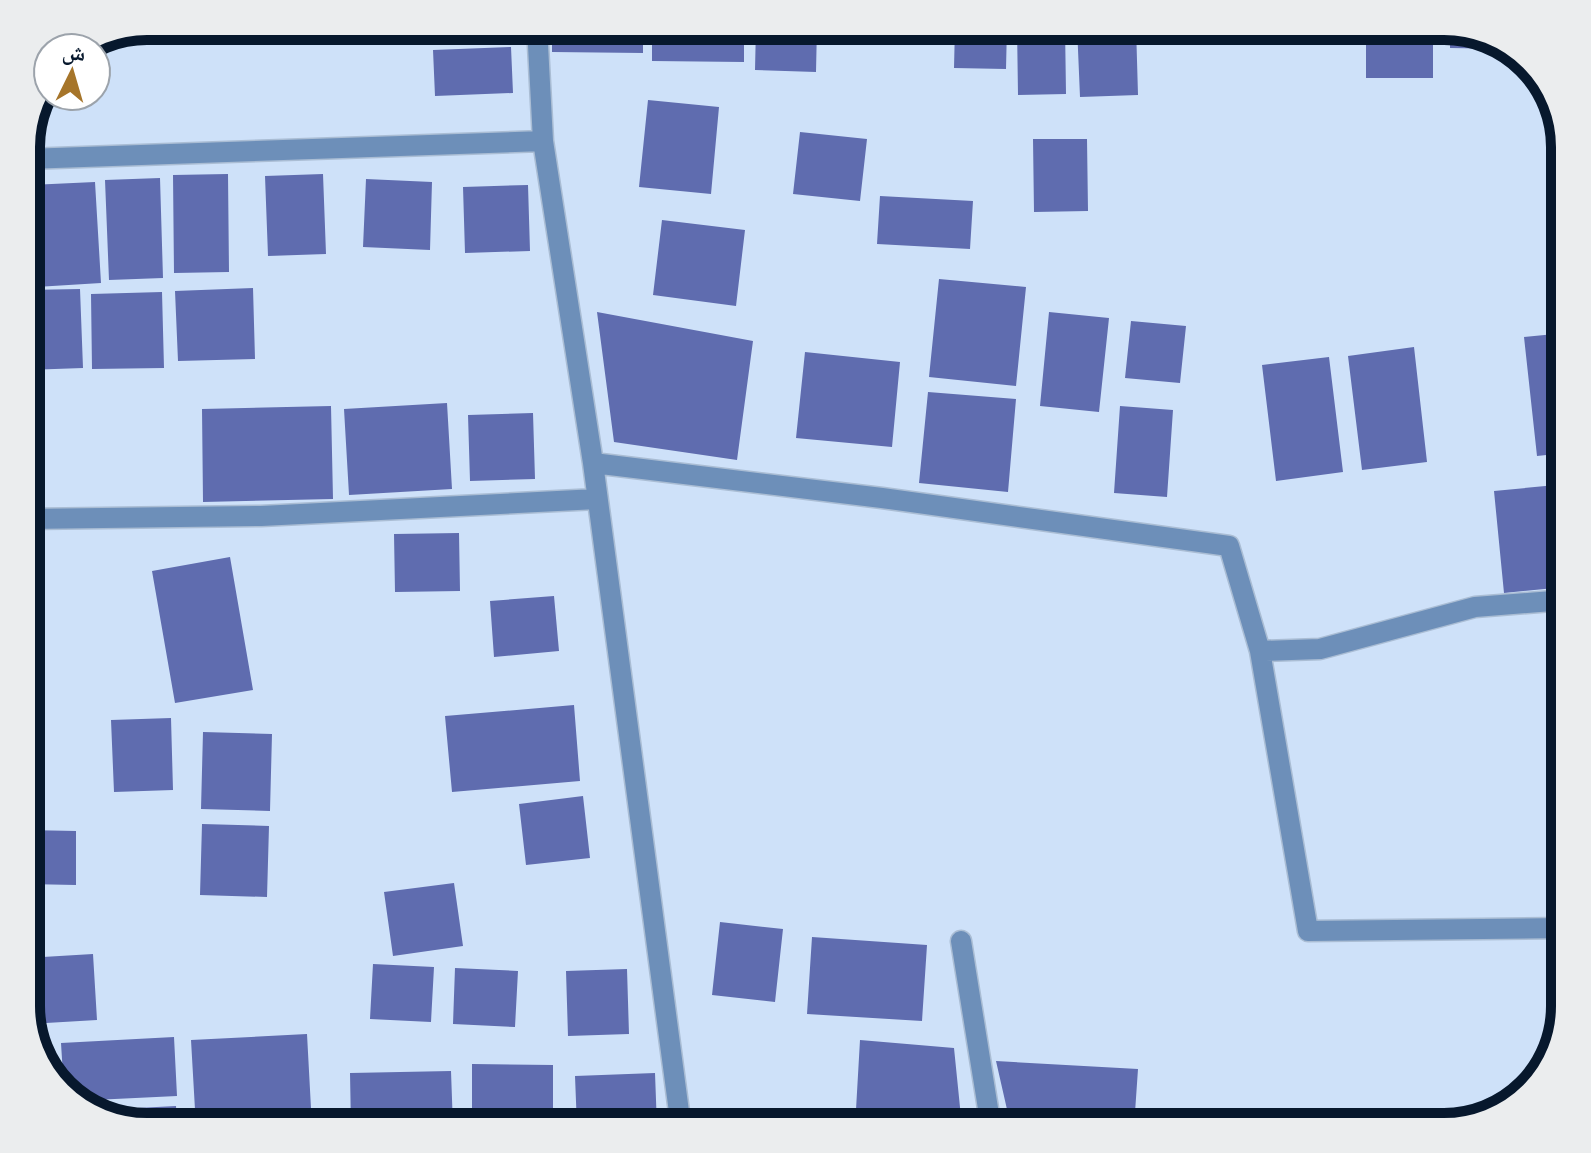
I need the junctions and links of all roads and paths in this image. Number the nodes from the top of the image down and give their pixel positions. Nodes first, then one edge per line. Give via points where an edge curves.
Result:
1 (538, 40) edge
2 (543, 141) junction
3 (40, 159) edge
4 (593, 463) junction
5 (597, 499) junction
6 (40, 519) edge
7 (1551, 601) edge
8 (1260, 651) junction
9 (1551, 928) edge
10 (961, 941) dead end
11 (679, 1113) edge
12 (989, 1113) edge

1 - 2 street
2 - 3 street
2 - 4 street
4 - 5 street
4 - 8 street via 1229,546
5 - 6 street via 261,516
5 - 11 street
7 - 8 street via 1475,607 1320,649
8 - 9 street via 1308,931
10 - 12 street

